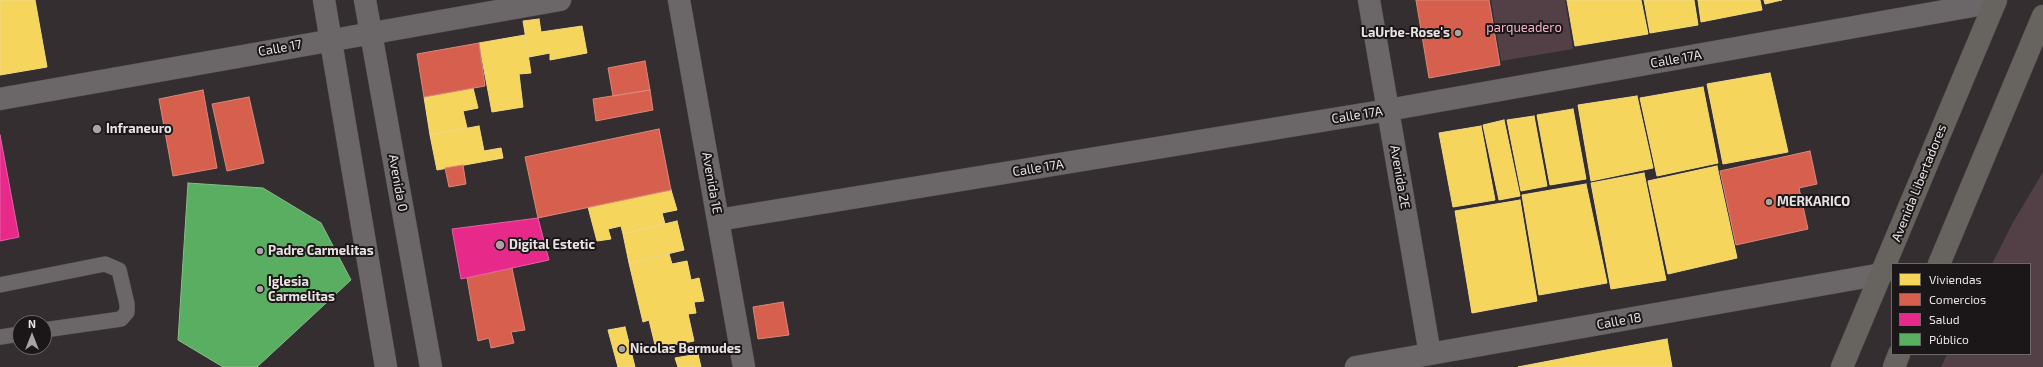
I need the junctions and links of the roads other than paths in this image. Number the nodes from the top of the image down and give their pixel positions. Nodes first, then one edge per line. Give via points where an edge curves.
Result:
1 (324, 0) edge
2 (365, 0) edge
3 (560, 0) edge
4 (679, 0) edge
5 (1369, 0) edge
6 (1995, 1) edge
7 (2043, 16) edge
8 (371, 32) junction
9 (331, 39) junction
10 (0, 99) edge
11 (1388, 110) junction
12 (718, 220) junction
13 (1939, 263) edge
14 (1882, 274) junction
15 (0, 285) edge
16 (52, 329) edge
17 (12, 335) edge
18 (0, 337) edge
19 (1430, 354) junction
20 (1899, 355) edge
21 (386, 367) edge
22 (431, 367) edge
23 (744, 367) edge
24 (1356, 367) edge
25 (1842, 367) edge
26 (1894, 367) edge

1 - 9 street
2 - 8 street, Avenida 0
3 - 8 street, Calle 17
4 - 12 street, Avenida 1E
5 - 11 street, Avenida 2E
6 - 11 street, Calle 17A
6 - 14 main road, Avenida Libertadores
7 - 13 main road
8 - 9 street, Calle 17
8 - 22 street, Avenida 0
9 - 10 street, Calle 17
9 - 21 street
11 - 12 street, Calle 17A
11 - 19 street, Avenida 2E
12 - 23 street, Avenida 1E
14 - 19 street, Calle 18
14 - 25 main road, Avenida Libertadores
15 - 16 lane via 105,264 119,270 127,304 127,312 121,319
17 - 18 lane
19 - 24 street, Calle 18
20 - 26 main road

